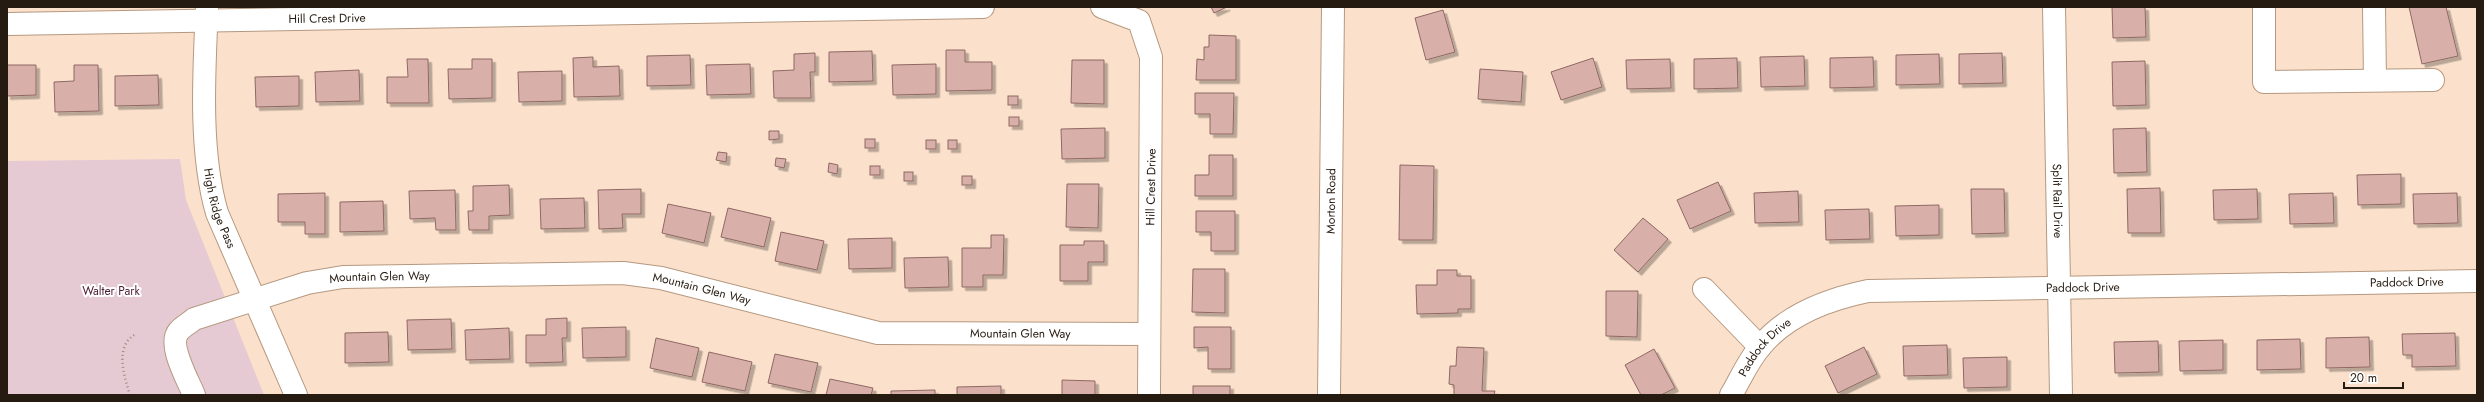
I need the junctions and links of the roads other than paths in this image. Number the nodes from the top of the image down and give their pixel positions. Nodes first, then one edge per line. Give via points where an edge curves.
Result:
1 (983, 7) edge
2 (1102, 7) edge
3 (1333, 7) edge
4 (2054, 7) edge
5 (2264, 7) edge
6 (2374, 7) edge
7 (207, 14) edge
8 (7, 24) edge
9 (2375, 80) junction
10 (2433, 80) dead end
11 (2477, 281) edge
12 (2060, 288) junction
13 (1704, 290) dead end
14 (255, 301) junction
15 (1149, 334) junction
16 (1760, 347) junction
17 (194, 395) edge
18 (296, 395) edge
19 (1148, 395) edge
20 (1329, 395) edge
21 (1731, 395) edge
22 (2061, 395) edge

1 - 7 street, Hill Crest Drive
2 - 15 street, Hill Crest Drive via 1139,21 1151,57
3 - 20 street, Morton Road
4 - 12 street, Split Rail Drive
5 - 9 street via 2264,82
6 - 9 street
7 - 8 street, Hill Crest Drive
7 - 14 street, High Ridge Pass via 206,132 209,186 217,213
9 - 10 street
11 - 12 street, Paddock Drive
12 - 16 street, Paddock Drive via 1868,291 1805,312 1784,325
12 - 22 street, Split Rail Drive
13 - 16 street
14 - 15 street, Mountain Glen Way via 307,283 343,277 623,273 661,278 878,333
14 - 17 street, Mountain Glen Way via 194,319 179,331 174,341
14 - 18 street, High Ridge Pass
15 - 19 street, Hill Crest Drive
16 - 21 street, Paddock Drive

